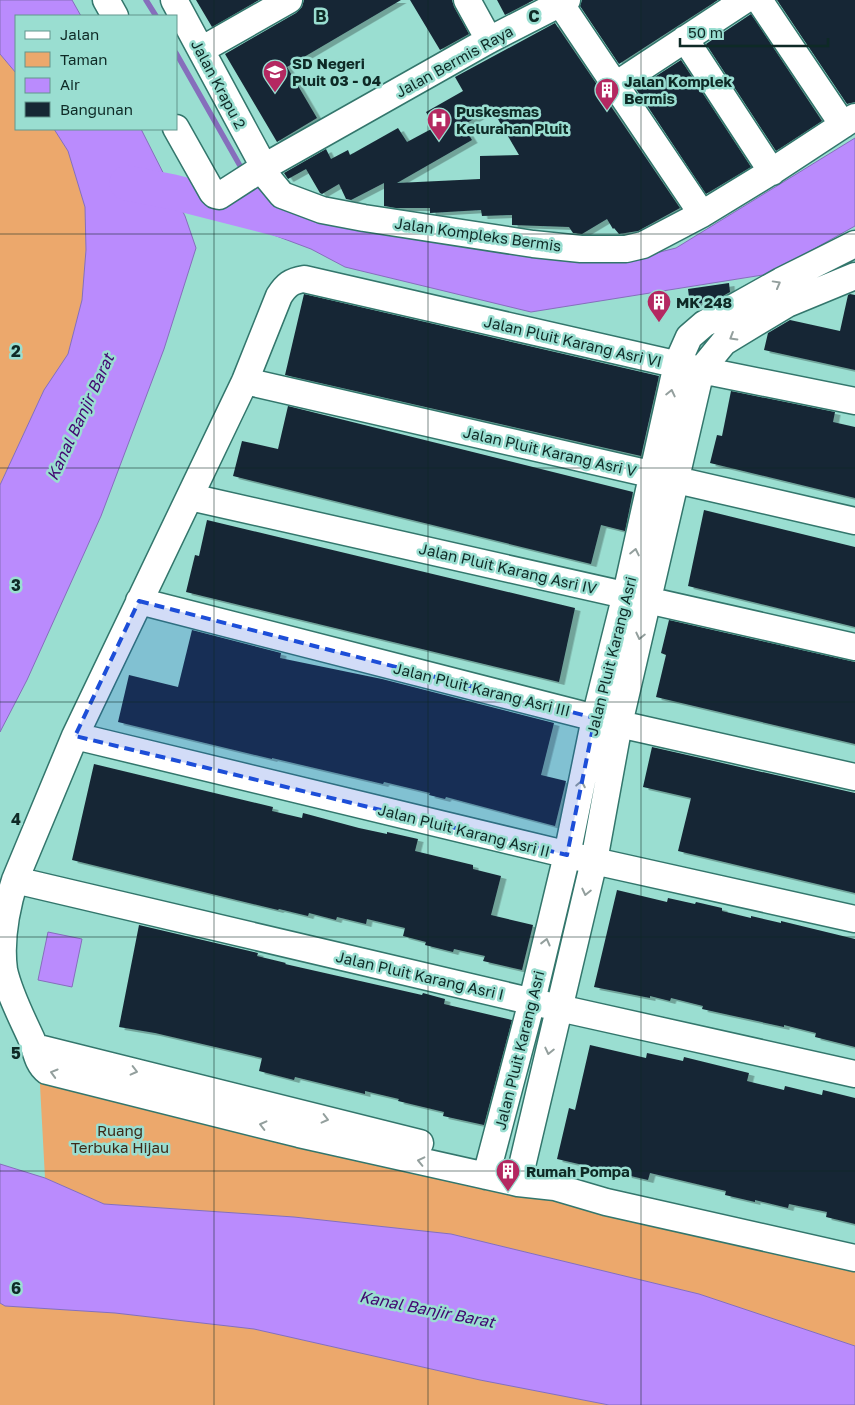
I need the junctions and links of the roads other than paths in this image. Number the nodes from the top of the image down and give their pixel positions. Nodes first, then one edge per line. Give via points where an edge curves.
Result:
1 (106, 0) edge
2 (174, 0) edge
3 (289, 0) edge
4 (467, 0) edge
5 (745, 0) edge
6 (759, 0) edge
7 (563, 2) edge
8 (114, 15) edge
9 (685, 39) junction
10 (489, 40) junction
11 (202, 50) junction
12 (614, 86) junction
13 (849, 121) edge
14 (177, 130) edge
15 (260, 171) junction
16 (772, 172) junction
17 (702, 214) junction
18 (855, 244) edge
19 (855, 276) edge
20 (689, 367) junction
21 (245, 381) junction
22 (855, 401) edge
23 (652, 475) junction
24 (677, 480) junction
25 (190, 496) junction
26 (855, 521) edge
27 (637, 597) junction
28 (139, 601) junction
29 (855, 647) edge
30 (594, 718) junction
31 (619, 724) junction
32 (75, 736) junction
33 (855, 776) edge
34 (567, 855) junction
35 (594, 861) junction
36 (14, 880) junction
37 (855, 918) edge
38 (532, 1001) junction
39 (559, 1008) junction
40 (855, 1074) edge
41 (488, 1168) junction
42 (520, 1176) junction
43 (855, 1258) edge

1 - 8 street
2 - 11 street, Jalan Krapu 2
3 - 11 street
4 - 10 street
5 - 9 street
6 - 13 street
7 - 10 street, Jalan Bermis Raya
7 - 12 street
9 - 12 street
9 - 16 street
10 - 15 street, Jalan Bermis Raya
11 - 15 street, Jalan Krapu 2
12 - 17 street
13 - 16 street, Jalan Kompleks Bermis
14 - 15 street, Jalan Bermis Raya via 214,195 219,196
15 - 17 street, Jalan Kompleks Bermis via 282,195 322,210 581,249 634,248
16 - 17 street, Jalan Kompleks Bermis
20 -> 18 street, Jalan Pluit Karang Asri via 689,337 704,324
19 -> 20 street, Jalan Pluit Karang Asri via 787,304
20 - 21 street, Jalan Pluit Karang Asri VI via 304,280 291,281 284,287
20 - 22 street, Jalan Pluit Karang Asri VI
23 -> 20 street, Jalan Pluit Karang Asri
20 - 24 street, Jalan Pluit Karang Asri
21 - 23 street, Jalan Pluit Karang Asri V
21 - 25 street
23 - 24 street, Jalan Pluit Karang Asri V
27 -> 23 street, Jalan Pluit Karang Asri
24 - 26 street, Jalan Pluit Karang Asri V
24 - 27 street, Jalan Pluit Karang Asri
25 - 27 street, Jalan Pluit Karang Asri IV
25 - 28 street
27 - 29 street, Jalan Pluit Karang Asri IV
27 - 30 street, Jalan Pluit Karang Asri
27 -> 31 street, Jalan Pluit Karang Asri
28 - 30 street, Jalan Pluit Karang Asri III
28 - 32 street
30 - 31 street, Jalan Pluit Karang Asri III
34 -> 30 street, Jalan Pluit Karang Asri
31 - 33 street, Jalan Pluit Karang Asri III
31 - 35 street, Jalan Pluit Karang Asri
32 - 34 street, Jalan Pluit Karang Asri II
32 - 36 street
34 - 35 street, Jalan Pluit Karang Asri II
38 -> 34 street, Jalan Pluit Karang Asri
35 - 37 street, Jalan Pluit Karang Asri II
35 -> 39 street, Jalan Pluit Karang Asri
36 - 38 street, Jalan Pluit Karang Asri I
36 - 41 street via 3,929 4,971 36,1047 95,1072
38 - 39 street, Jalan Pluit Karang Asri I
38 - 41 street, Jalan Pluit Karang Asri
39 - 40 street, Jalan Pluit Karang Asri I
39 -> 42 street, Jalan Pluit Karang Asri
41 - 42 street
42 - 43 street via 606,1202

